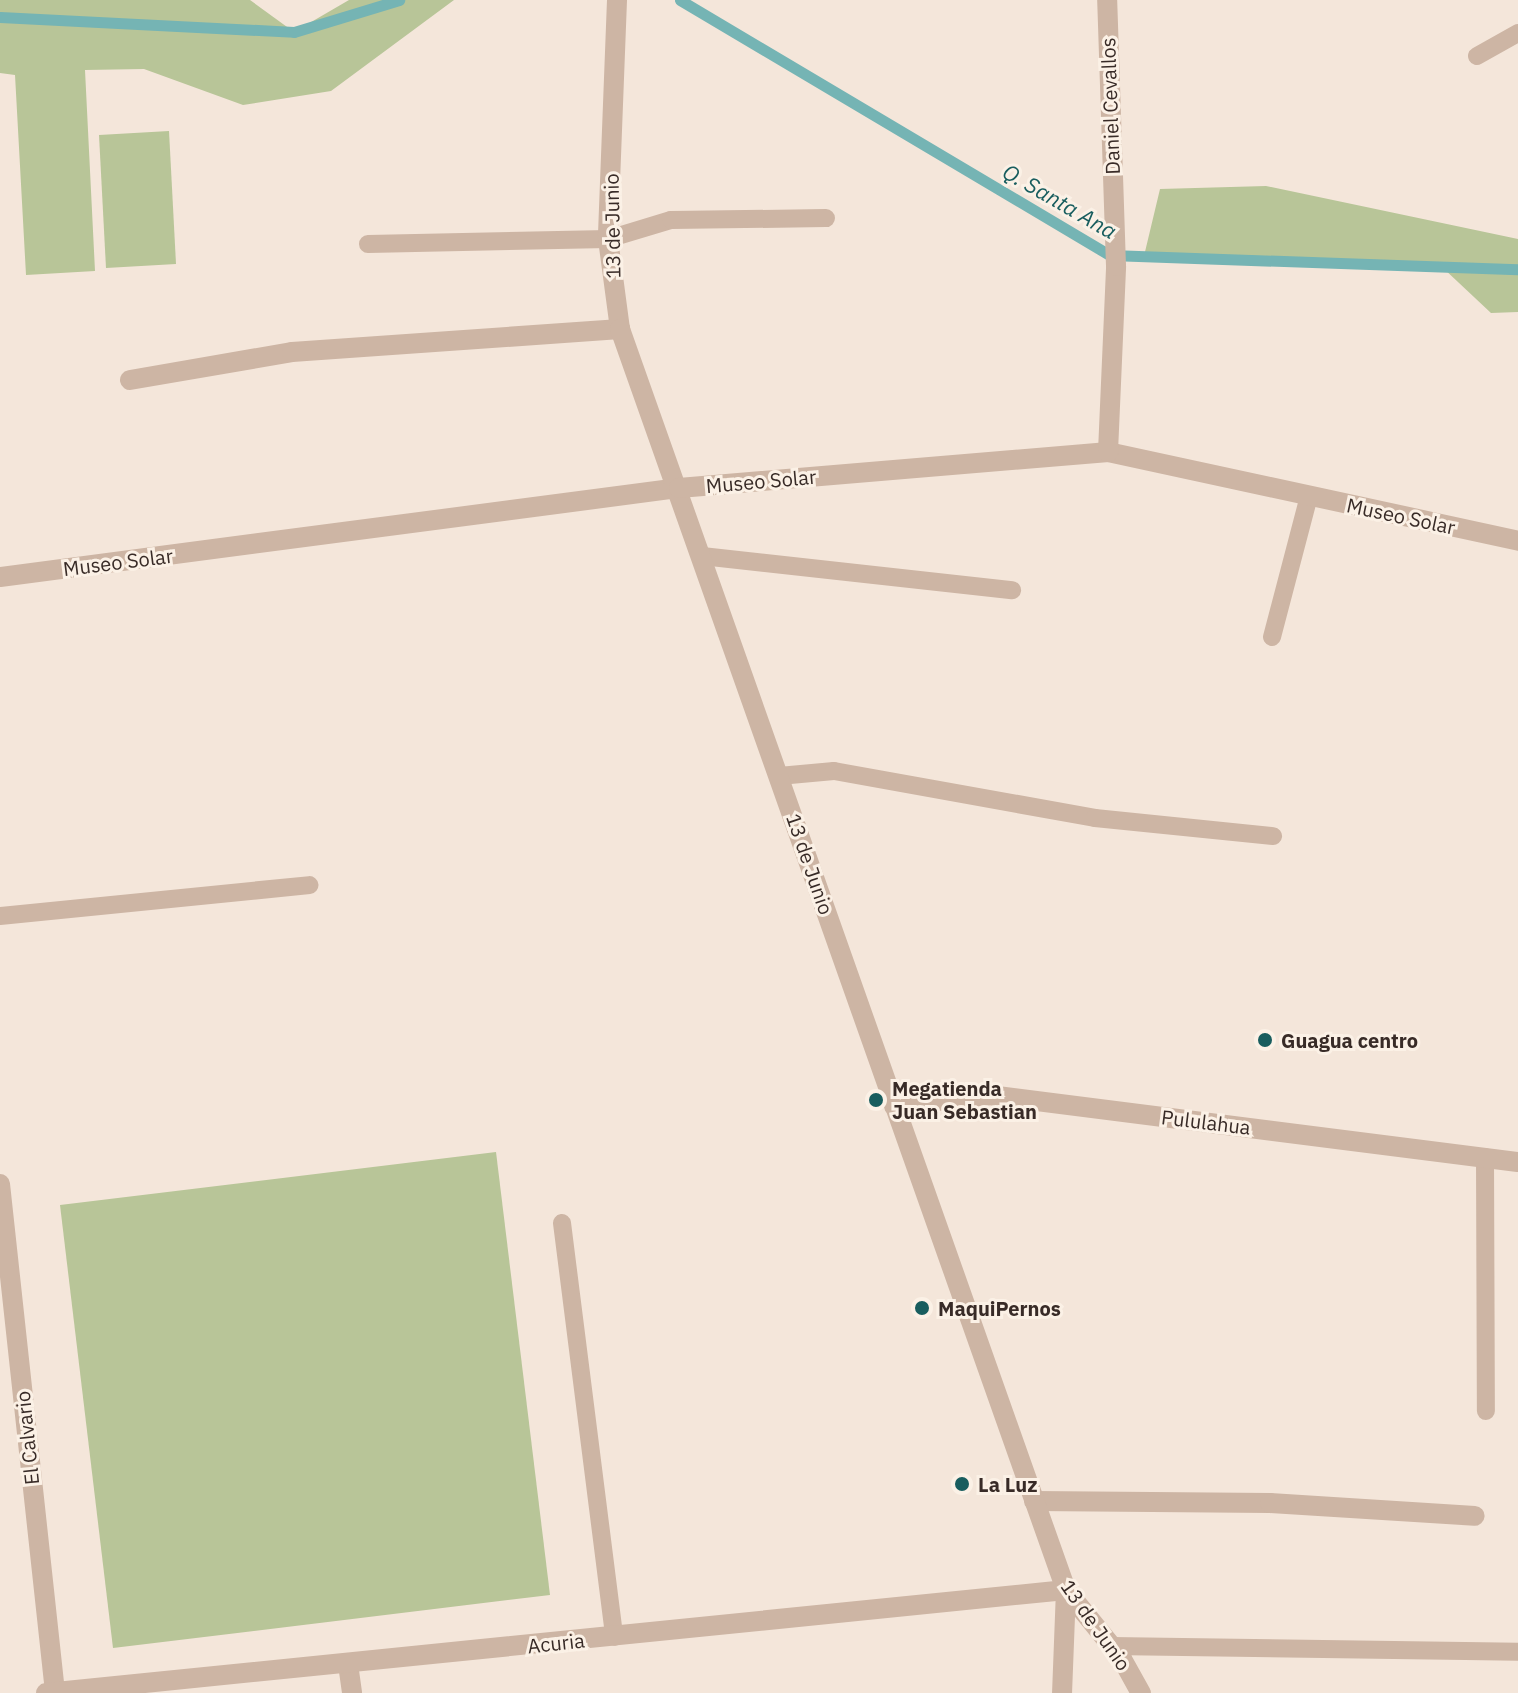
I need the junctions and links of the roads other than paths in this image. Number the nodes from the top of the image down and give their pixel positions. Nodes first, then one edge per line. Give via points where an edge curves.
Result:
1 (617, 0) edge
2 (1107, 0) edge
3 (1518, 33) edge
4 (1477, 56) dead end
5 (826, 218) dead end
6 (608, 239) junction
7 (368, 244) dead end
8 (620, 329) junction
9 (130, 380) dead end
10 (1108, 452) junction
11 (679, 488) junction
12 (1309, 496) junction
13 (1518, 541) edge
14 (702, 556) junction
15 (0, 577) edge
16 (1012, 590) dead end
17 (1272, 637) dead end
18 (779, 776) junction
19 (1273, 836) dead end
20 (309, 885) dead end
21 (0, 916) edge
22 (894, 1106) junction
23 (1485, 1157) junction
24 (1518, 1162) edge
25 (1, 1196) edge
26 (562, 1223) dead end
27 (1486, 1411) dead end
28 (1034, 1501) junction
29 (1475, 1516) dead end
30 (1066, 1590) junction
31 (614, 1637) junction
32 (1111, 1646) junction
33 (1518, 1652) edge
34 (348, 1664) junction
35 (50, 1692) edge
36 (352, 1693) edge
37 (1062, 1693) edge
38 (1141, 1693) edge

1 - 6 street, 13 de Junio
2 - 10 street, Daniel Cevallos via 1116,266
3 - 4 lane
5 - 6 lane via 671,220
6 - 7 lane
6 - 8 street, 13 de Junio
8 - 9 street via 292,352
8 - 11 street, 13 de Junio
10 - 11 street, Museo Solar
10 - 12 street, Museo Solar
11 - 14 street, 13 de Junio
11 - 15 street, Museo Solar
12 - 13 street, Museo Solar
12 - 17 lane
14 - 16 lane
14 - 18 street, 13 de Junio
18 - 19 lane via 834,771 1095,818
18 - 22 street, 13 de Junio
20 - 21 lane
22 - 23 street, Pululahua via 989,1095
22 - 28 street, 13 de Junio
23 - 24 street, Pululahua
23 - 27 lane
25 - 35 street, El Calvario
26 - 31 lane
28 - 29 street via 1270,1503
28 - 30 street, 13 de Junio
30 - 31 street, Acuria
30 - 32 street, 13 de Junio
30 - 37 street
31 - 34 street, Acuria
32 - 33 lane
32 - 38 street, 13 de Junio
34 - 35 street, Acuria
34 - 36 street

